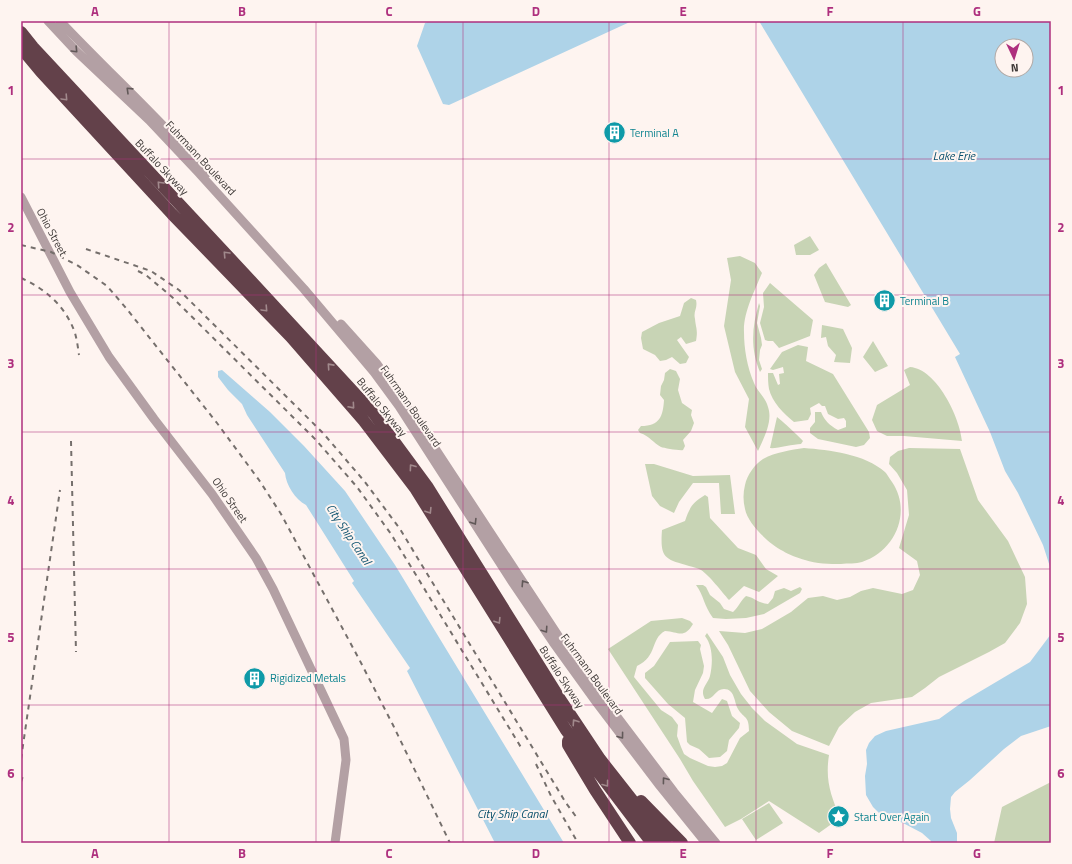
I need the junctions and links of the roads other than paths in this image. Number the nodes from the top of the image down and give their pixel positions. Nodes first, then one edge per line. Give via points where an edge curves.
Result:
1 (48, 21) edge
2 (60, 21) edge
3 (21, 32) edge
4 (21, 48) edge
5 (21, 198) edge
6 (529, 661) junction
7 (566, 730) junction
8 (600, 759) junction
9 (335, 843) edge
10 (630, 843) edge
11 (652, 843) edge
12 (666, 843) edge
13 (682, 843) edge
14 (706, 843) edge
15 (716, 843) edge

1 -> 14 street, Fuhrmann Boulevard via 198,172 374,372 399,406 557,648 616,729
15 -> 2 street, Fuhrmann Boulevard via 574,660 377,364 194,158
6 -> 3 highway, Buffalo Skyway via 426,486 378,420
4 -> 6 highway, Buffalo Skyway via 40,72 172,214 291,337 364,421 415,488
5 - 9 street, Ohio Street via 70,292 109,357 212,494 256,558 273,589 344,739 346,760
6 - 7 highway, Buffalo Skyway
8 -> 6 highway, Buffalo Skyway
7 - 10 highway via 568,745
7 -> 11 highway, Buffalo Skyway
8 - 12 highway, Buffalo Skyway
8 - 13 highway

